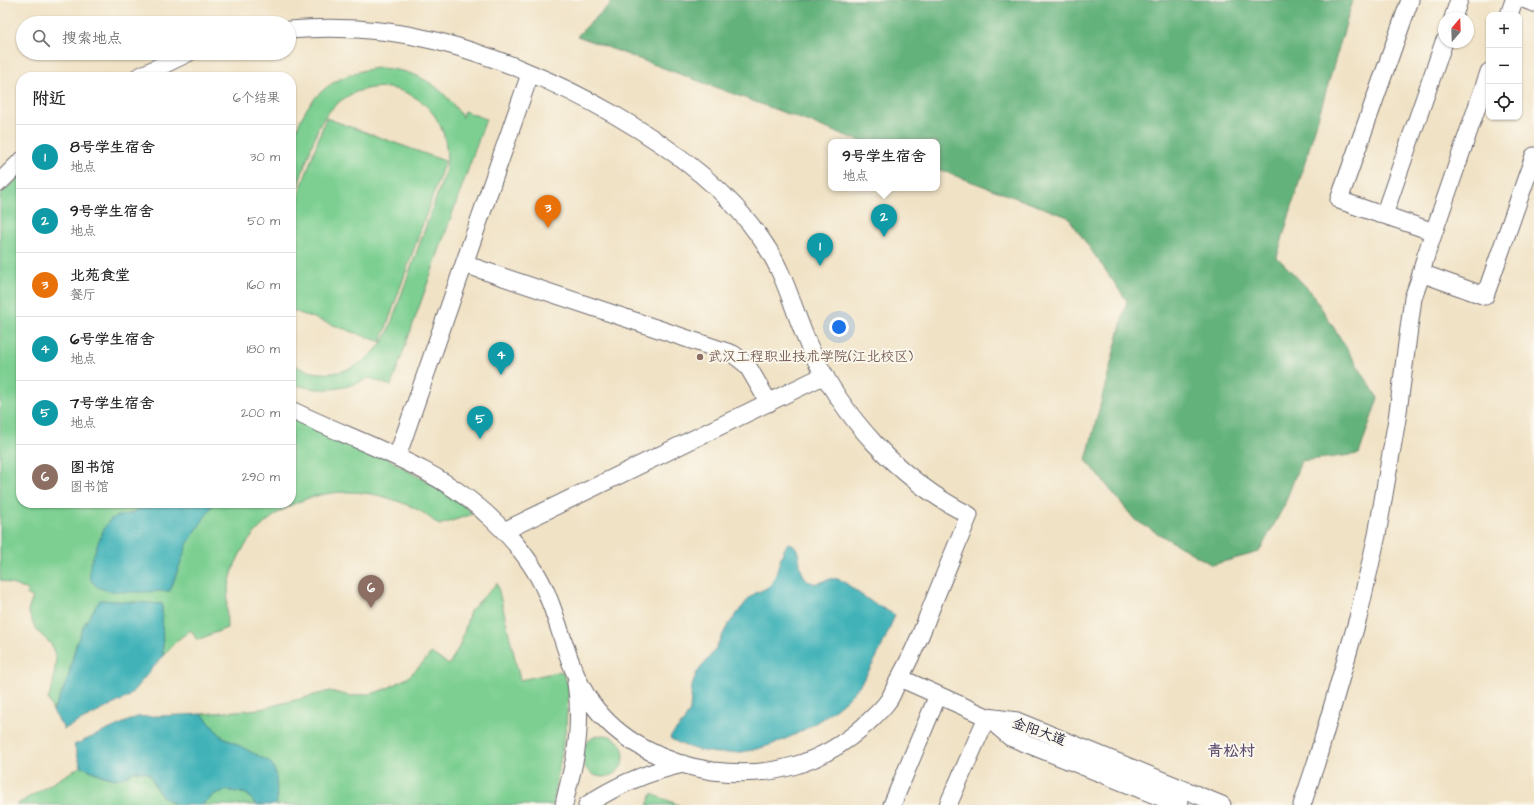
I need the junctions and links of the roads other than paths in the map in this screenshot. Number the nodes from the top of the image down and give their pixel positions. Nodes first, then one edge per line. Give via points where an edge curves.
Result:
1 (1410, 0) edge
2 (1459, 0) edge
3 (1514, 0) edge
4 (1526, 0) edge
5 (1534, 3) edge
6 (1455, 12) edge
7 (1510, 12) edge
8 (296, 30) edge
9 (1442, 48) edge
10 (173, 60) edge
11 (148, 72) edge
12 (530, 74) junction
13 (1486, 81) edge
14 (1534, 156) edge
15 (16, 166) edge
16 (0, 182) edge
17 (1384, 215) junction
18 (1434, 232) junction
19 (464, 264) junction
20 (1420, 277) junction
21 (825, 375) junction
22 (768, 403) junction
23 (296, 412) edge
24 (397, 457) junction
25 (504, 531) junction
26 (575, 673) junction
27 (900, 678) junction
28 (938, 695) junction
29 (987, 717) junction
30 (683, 764) junction
31 (564, 805) edge
32 (587, 805) edge
33 (892, 805) edge
34 (948, 805) edge
35 (1180, 805) edge
36 (1222, 805) edge
37 (1302, 805) edge

1 - 17 street via 1339,200
2 - 6 street
3 - 7 street
4 - 5 street
8 - 12 street via 350,29 408,35 462,49
9 - 17 street
10 - 11 street
12 - 19 street
12 - 21 street via 606,110 657,141 699,172 738,210 762,239 779,269 800,324
13 - 18 street
14 - 20 street via 1485,296
15 - 16 street
17 - 18 street
18 - 20 street
19 - 22 street via 733,354 747,365
19 - 24 street
20 - 37 street via 1413,298 1397,419 1377,535 1360,610
21 - 22 street
21 - 27 street via 847,409 878,447 929,492 969,515 913,655
22 - 25 street
23 - 24 street
24 - 25 street via 440,478 478,506
25 - 26 street via 532,567 549,598
26 - 30 street via 591,702 613,727 639,746
26 - 31 street via 577,740
27 - 28 street
27 - 30 street via 888,701 873,718 843,743 814,759 784,769 756,773 732,773
28 - 29 street
28 - 33 street
29 - 34 street
29 - 35 street, 金阳大道 via 1010,737
29 - 36 street, 金阳大道 via 1017,721
30 - 32 street via 642,776

